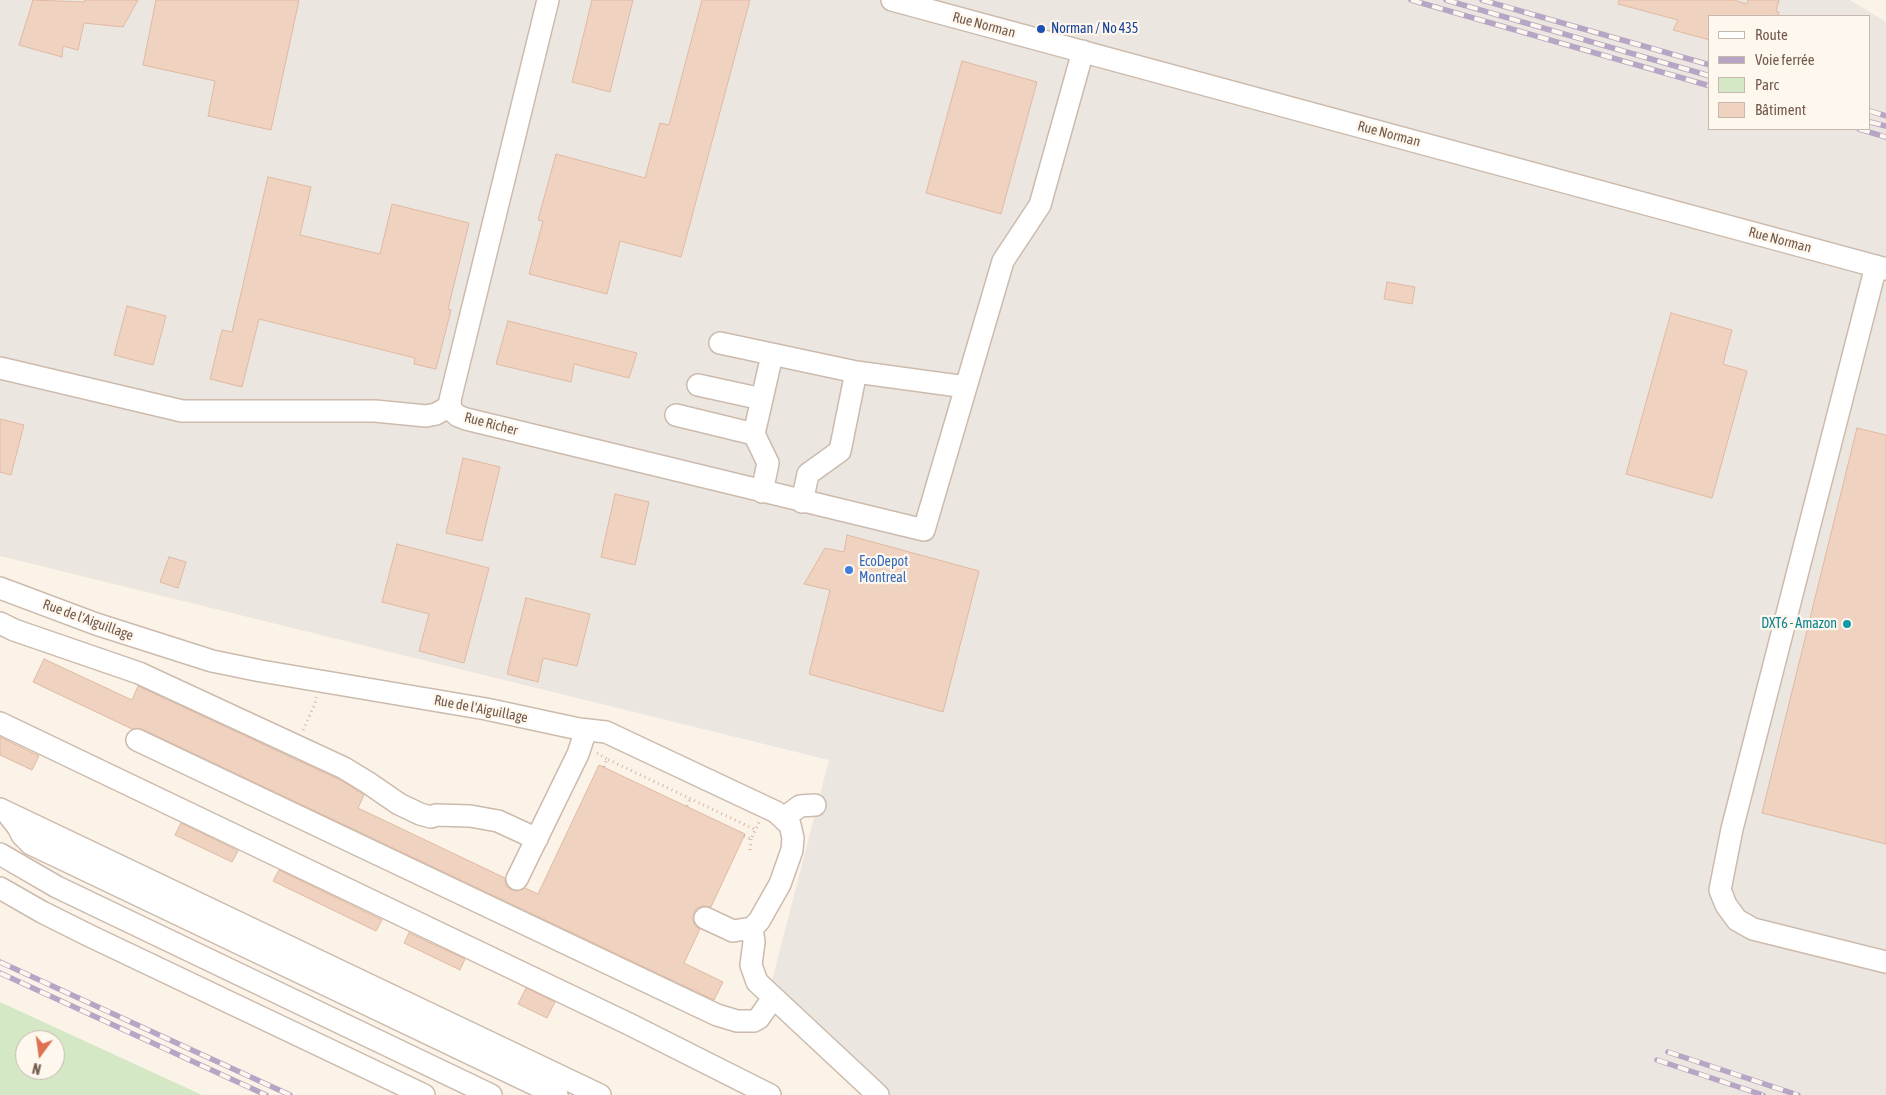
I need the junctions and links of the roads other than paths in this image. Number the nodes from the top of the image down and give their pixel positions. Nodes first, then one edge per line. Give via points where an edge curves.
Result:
1 (548, 0) edge
2 (892, 0) edge
3 (1083, 51) junction
4 (1881, 268) edge
5 (720, 343) dead end
6 (772, 355) junction
7 (0, 368) edge
8 (856, 372) junction
9 (698, 385) dead end
10 (966, 387) junction
11 (762, 400) junction
12 (450, 406) junction
13 (676, 415) dead end
14 (754, 434) junction
15 (762, 492) junction
16 (802, 502) junction
17 (0, 588) edge
18 (0, 623) edge
19 (0, 723) edge
20 (586, 730) junction
21 (137, 740) dead end
22 (815, 805) dead end
23 (2, 810) edge
24 (784, 818) junction
25 (537, 839) junction
26 (0, 854) edge
27 (517, 879) dead end
28 (0, 888) edge
29 (705, 918) dead end
30 (752, 928) junction
31 (1886, 962) edge
32 (774, 998) junction
33 (424, 1095) edge
34 (492, 1095) edge
35 (557, 1095) edge
36 (600, 1095) edge
37 (770, 1095) edge
38 (878, 1095) edge

1 - 12 street, Rue Richer
2 - 3 street, Rue Norman
3 - 4 street, Rue Norman
3 - 10 street via 1040,205 1003,261
4 - 31 street via 1732,829 1720,890 1737,920 1754,929
5 - 6 street
6 - 8 street
6 - 11 street
7 - 12 street via 182,411 375,412 426,416
8 - 10 street
8 - 16 street via 840,451 808,474
9 - 11 street
10 - 16 street, Rue Richer via 924,530
11 - 14 street
12 - 15 street, Rue Richer via 454,413 466,419
13 - 14 street
14 - 15 street via 768,463
15 - 16 street, Rue Richer
17 - 20 street, Rue de l'Aiguillage via 96,624 212,661 486,709
18 - 25 street via 139,673 344,768 420,814 498,821
19 - 37 street via 629,1024
20 - 24 street, Rue de l'Aiguillage via 616,735 770,808
20 - 25 street via 578,754
21 - 32 street via 717,1015 737,1021 754,1021
22 - 24 street via 800,806
23 - 35 street via 31,844
23 - 36 street
24 - 30 street via 792,832 792,850 780,884 759,922
25 - 27 street
26 - 34 street via 57,887
28 - 33 street via 88,935
29 - 30 street via 733,931
30 - 32 street via 752,971 757,982
32 - 38 street

